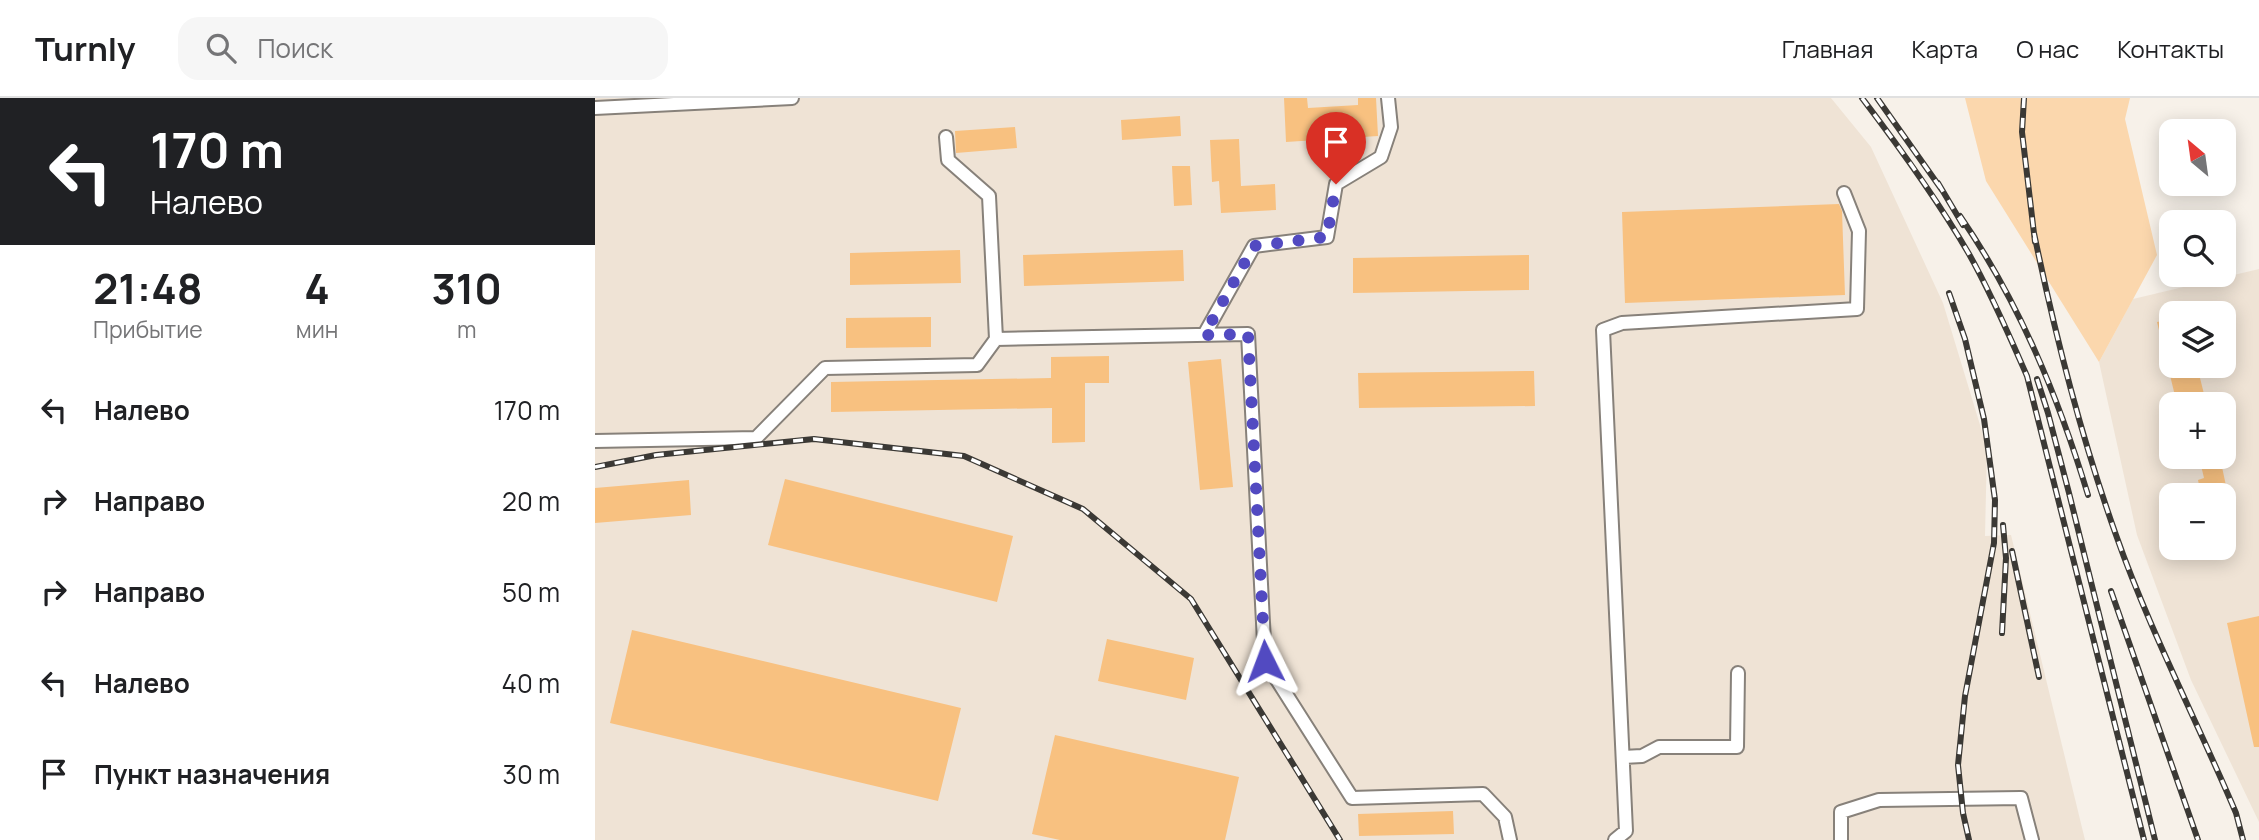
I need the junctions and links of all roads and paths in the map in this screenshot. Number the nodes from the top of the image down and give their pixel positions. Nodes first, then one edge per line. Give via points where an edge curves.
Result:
1 (792, 98) edge
2 (1388, 98) edge
3 (595, 108) edge
4 (946, 137) dead end
5 (1844, 193) dead end
6 (1204, 335) junction
7 (996, 339) junction
8 (595, 441) edge
9 (1738, 673) dead end
10 (1623, 757) junction
11 (1510, 840) edge
12 (1615, 840) edge
13 (1841, 840) edge
14 (2032, 840) edge

1 - 3 street
2 - 6 street via 1391,127 1381,157 1336,184 1327,237 1254,246
4 - 7 street via 948,160 989,196
5 - 10 street via 1859,231 1857,309 1622,323 1603,330
6 - 7 street
6 - 11 street via 1248,334 1265,661 1352,798 1483,794 1505,817
7 - 8 street via 977,365 825,368 756,438
9 - 10 street via 1737,747 1659,747 1642,756
10 - 12 street via 1626,831
13 - 14 street via 1841,812 1879,800 2021,798

